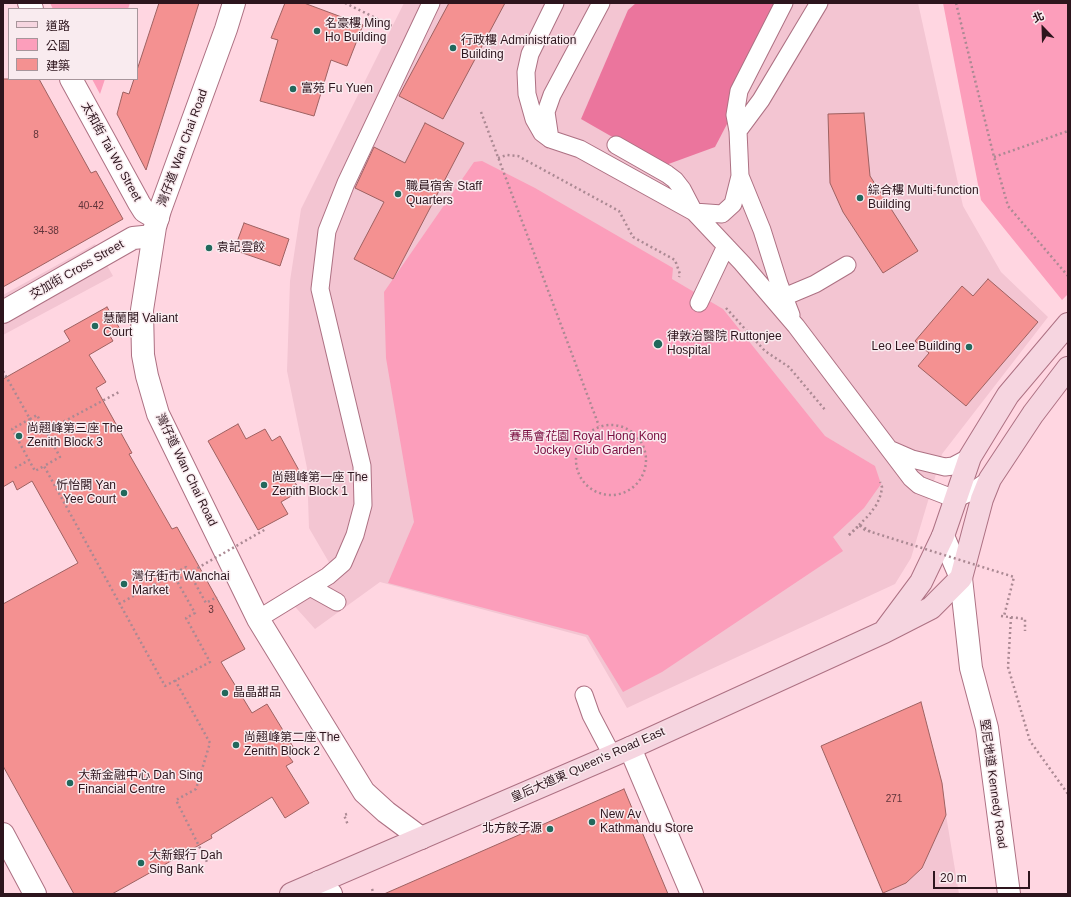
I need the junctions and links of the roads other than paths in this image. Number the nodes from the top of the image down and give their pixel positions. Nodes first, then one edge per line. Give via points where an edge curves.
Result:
1 (234, 3) edge
2 (431, 3) edge
3 (555, 3) edge
4 (601, 3) edge
5 (784, 3) edge
6 (818, 3) edge
7 (72, 80) edge
8 (738, 131) junction
9 (550, 139) junction
10 (616, 145) dead end
11 (740, 176) junction
12 (694, 212) junction
13 (155, 227) junction
14 (726, 246) junction
15 (847, 265) dead end
16 (784, 297) junction
17 (699, 303) dead end
18 (3, 312) edge
19 (1068, 324) edge
20 (796, 326) junction
21 (1068, 368) edge
22 (889, 449) junction
23 (970, 457) junction
24 (990, 479) junction
25 (955, 499) junction
26 (943, 536) junction
27 (961, 578) junction
28 (310, 587) junction
29 (337, 602) dead end
30 (258, 619) junction
31 (884, 632) junction
32 (584, 695) dead end
33 (621, 751) junction
34 (3, 834) edge
35 (421, 838) junction
36 (325, 888) edge
37 (35, 894) edge
38 (291, 894) edge
39 (692, 894) edge
40 (1009, 894) edge

1 - 13 street, 灣仔道 Wan Chai Road
2 - 28 lane via 346,183 327,231 320,288 362,466 363,505 355,535 343,563
3 - 9 lane via 530,54 526,72 527,94 534,119 542,133
4 - 9 lane via 552,95 546,112
5 - 8 lane via 739,91 735,115
6 - 8 lane via 761,100
7 - 13 street, 太和街 Tai Wo Street via 141,207 149,214
8 - 11 lane
9 - 12 lane via 580,149
10 - 12 lane via 675,180
11 - 12 lane via 733,204 722,214
11 - 16 lane via 762,230
12 - 14 lane
13 - 18 street, 交加街 Cross Street
13 - 30 street, 灣仔道 Wan Chai Road via 142,310 143,356 149,384 158,414
14 - 17 lane
14 - 20 lane
15 - 16 lane via 815,284
16 - 20 lane
19 - 23 main road, 皇后大道東 Queen's Road East via 1008,395
20 - 22 lane
21 - 24 main road via 1033,414
22 - 23 lane via 912,459 945,467 953,466
22 - 25 lane via 908,475 919,485
23 - 25 main road, 皇后大道東 Queen's Road East
24 - 25 lane
24 - 27 main road via 982,499
25 - 26 main road, 皇后大道東 Queen's Road East
26 - 27 street, 堅尼地道 Kennedy Road
26 - 31 main road, 皇后大道東 Queen's Road East via 921,582
27 - 31 main road, 皇后大道東 Queen's Road East via 931,608
27 - 40 street, 堅尼地道 Kennedy Road via 970,668 987,728
28 - 29 lane
28 - 30 lane
30 - 35 street, 灣仔道 Wan Chai Road via 364,792
31 - 33 main road, 皇后大道東 Queen's Road East
32 - 33 lane via 591,715
33 - 35 main road, 皇后大道東 Queen's Road East
33 - 39 street
34 - 37 street
35 - 36 main road, 皇后大道東 Queen's Road East
36 - 38 main road, 皇后大道東 Queen's Road East

